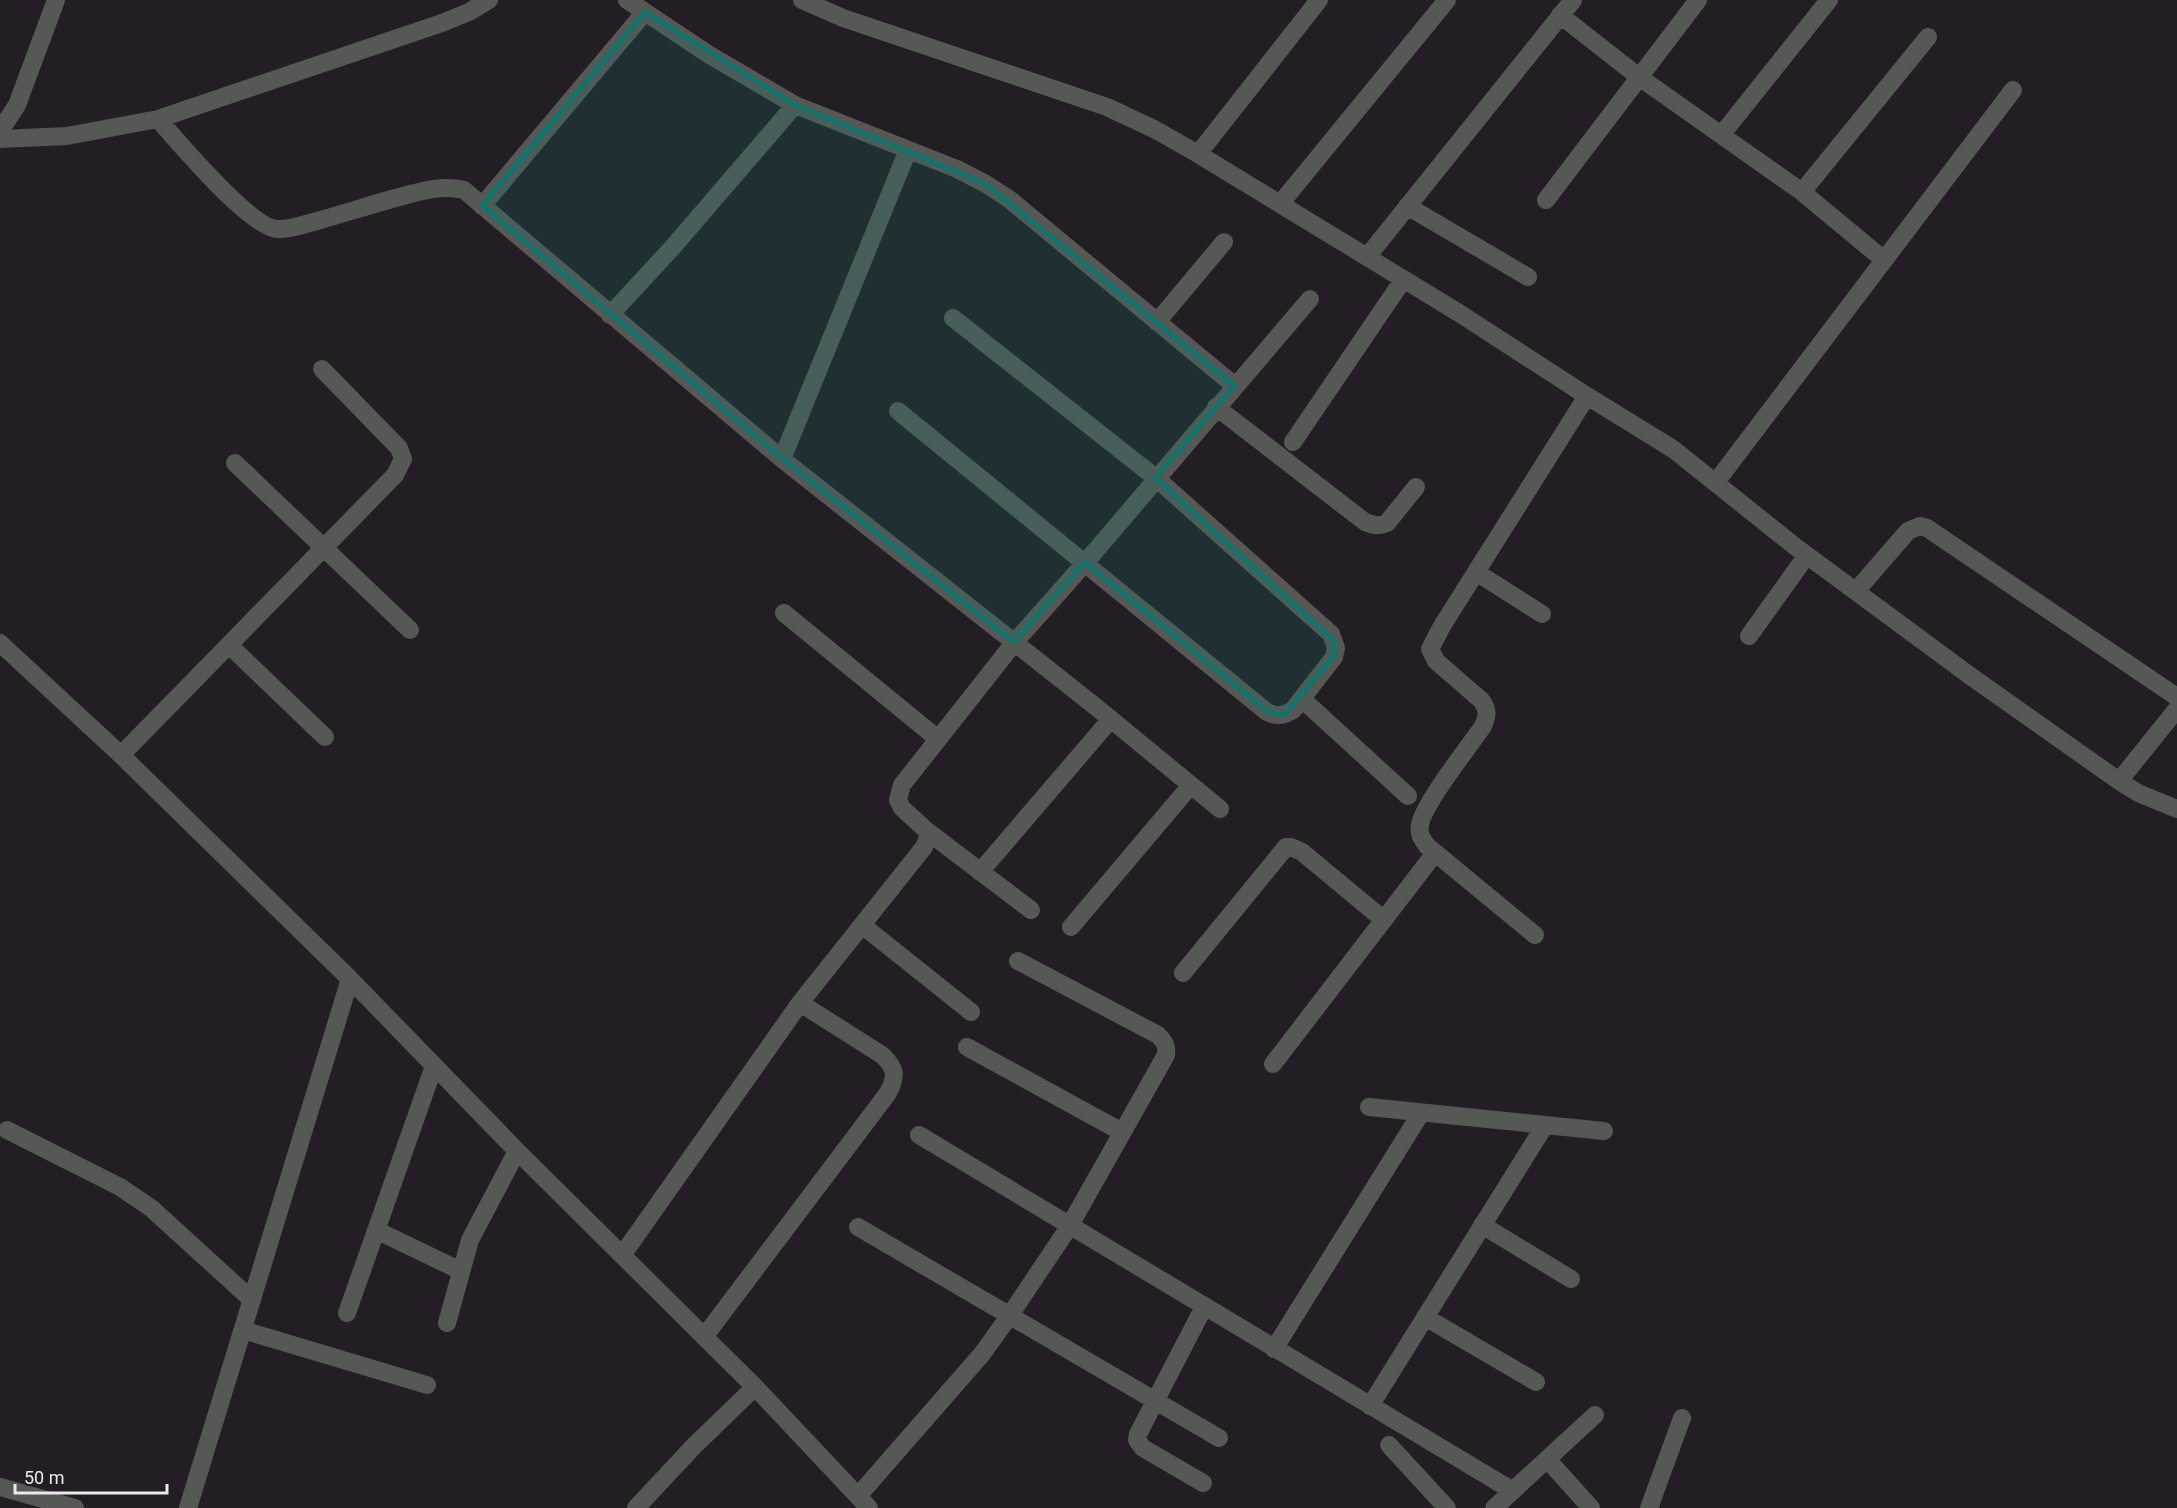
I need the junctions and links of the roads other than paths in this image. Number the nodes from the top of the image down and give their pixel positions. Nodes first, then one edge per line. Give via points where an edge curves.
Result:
1 (56, 0) edge
2 (489, 0) edge
3 (627, 0) edge
4 (802, 0) edge
5 (1319, 0) edge
6 (1447, 0) edge
7 (1573, 0) edge
8 (1698, 0) edge
9 (1829, 0) edge
10 (645, 12) junction
11 (1560, 15) junction
12 (1928, 37) dead end
13 (1639, 77) junction
14 (2013, 90) dead end
15 (795, 105) junction
16 (158, 119) junction
17 (0, 131) edge
18 (1722, 134) junction
19 (0, 139) edge
20 (908, 150) junction
21 (1198, 154) junction
22 (1802, 192) junction
23 (1546, 200) dead end
24 (1281, 204) junction
25 (483, 206) junction
26 (1407, 206) junction
27 (1224, 242) dead end
28 (1367, 257) junction
29 (1884, 260) junction
30 (1528, 277) dead end
31 (1403, 280) junction
32 (1310, 299) dead end
33 (610, 315) junction
34 (952, 318) dead end
35 (1157, 322) junction
36 (322, 369) dead end
37 (1235, 386) junction
38 (1587, 396) junction
39 (1216, 407) junction
40 (898, 411) dead end
41 (1293, 442) dead end
42 (782, 459) junction
43 (235, 463) dead end
44 (1156, 478) junction
45 (1716, 482) junction
46 (1416, 488) dead end
47 (324, 548) junction
48 (1808, 555) junction
49 (1085, 563) junction
50 (1476, 572) junction
51 (1856, 591) junction
52 (784, 613) dead end
53 (1542, 614) dead end
54 (410, 630) dead end
55 (1749, 636) dead end
56 (0, 643) edge
57 (1014, 643) junction
58 (229, 645) junction
59 (2177, 697) edge
60 (1302, 699) junction
61 (2177, 709) edge
62 (1111, 719) junction
63 (325, 737) dead end
64 (938, 739) junction
65 (121, 755) junction
66 (2120, 781) junction
67 (1191, 785) junction
68 (1408, 796) dead end
69 (1220, 809) dead end
70 (2177, 809) edge
71 (927, 831) junction
72 (1435, 853) junction
73 (980, 872) junction
74 (1030, 910) dead end
75 (1384, 920) junction
76 (862, 925) junction
77 (1071, 927) dead end
78 (1535, 935) dead end
79 (1018, 961) dead end
80 (1183, 974) dead end
81 (350, 979) junction
82 (800, 1003) junction
83 (971, 1012) dead end
84 (968, 1047) dead end
85 (1274, 1064) dead end
86 (434, 1066) junction
87 (1368, 1107) dead end
88 (1421, 1113) junction
89 (1545, 1125) junction
90 (7, 1130) dead end
91 (1604, 1131) dead end
92 (1122, 1132) junction
93 (919, 1135) dead end
94 (517, 1151) junction
95 (1482, 1225) junction
96 (858, 1227) dead end
97 (1069, 1227) junction
98 (376, 1230) junction
99 (623, 1254) junction
100 (460, 1271) junction
101 (1571, 1279) dead end
102 (252, 1300) junction
103 (1204, 1307) junction
104 (347, 1313) dead end
105 (1010, 1316) junction
106 (1425, 1317) junction
107 (447, 1323) dead end
108 (243, 1330) junction
109 (705, 1337) junction
110 (1274, 1349) junction
111 (1536, 1382) dead end
112 (427, 1385) dead end
113 (754, 1387) junction
114 (1155, 1400) junction
115 (1370, 1406) junction
116 (1595, 1415) dead end
117 (1682, 1418) dead end
118 (1219, 1438) dead end
119 (1389, 1445) dead end
120 (1547, 1459) junction
121 (1203, 1483) dead end
122 (0, 1487) edge
123 (1513, 1491) junction
124 (863, 1502) edge
125 (75, 1508) edge
126 (189, 1508) edge
127 (636, 1508) edge
128 (1447, 1508) edge
129 (1494, 1508) edge
130 (1591, 1508) edge
131 (1649, 1508) edge

1 - 17 street via 17,105
2 - 16 street via 442,23
3 - 10 street
4 - 21 street via 843,18 1107,107
5 - 21 street
6 - 24 street
7 - 11 street
8 - 13 street
9 - 18 street
10 - 15 street
10 - 25 street
11 - 13 street
11 - 26 street
12 - 22 street
13 - 18 street
13 - 23 street
14 - 29 street
15 - 20 street
15 - 33 street
16 - 19 street via 67,136
16 - 25 street via 248,213 274,229 296,227 447,186 464,190
18 - 22 street
20 - 35 street via 957,169 1009,199
20 - 42 street
21 - 24 street
22 - 29 street
24 - 28 street
25 - 33 street
26 - 28 street
26 - 30 street
27 - 35 street
28 - 31 street
29 - 45 street
31 - 38 street
31 - 41 street
32 - 37 street
33 - 42 street
34 - 44 street
35 - 37 street
36 - 47 street via 399,448 403,459 395,475
37 - 39 street
38 - 45 street via 1673,449
38 - 50 street
39 - 44 street
39 - 46 street via 1365,522 1375,526 1387,523
40 - 49 street
42 - 57 street
43 - 47 street
44 - 49 street
44 - 60 street via 1331,634 1336,648 1334,657
45 - 48 street
47 - 54 street
47 - 58 street
48 - 51 street
48 - 55 street
49 - 57 street
49 - 60 street via 1267,712 1284,716
50 - 53 street
50 - 72 street via 1430,650 1436,661 1482,700 1487,712 1483,726 1421,818 1420,837
51 - 59 street via 1908,531 1914,527 1927,528
51 - 66 street
52 - 64 street
56 - 65 street
57 - 62 street
57 - 64 street
58 - 63 street
58 - 65 street
60 - 68 street
61 - 66 street
62 - 67 street
62 - 73 street
64 - 71 street via 898,793 902,808
65 - 81 street
66 - 70 street
67 - 69 street
67 - 77 street
71 - 73 street
71 - 76 street via 924,847
72 - 75 street
72 - 78 street
73 - 74 street
75 - 80 street via 1302,852 1286,848
75 - 85 street
76 - 82 street
76 - 83 street
79 - 92 street via 1164,1041 1167,1047 1162,1065
81 - 86 street
81 - 102 street
82 - 99 street
82 - 109 street via 882,1055 892,1065 894,1082
84 - 92 street
86 - 94 street
86 - 98 street
87 - 88 street
88 - 89 street
88 - 110 street
89 - 91 street
89 - 95 street
90 - 102 street via 120,1186 151,1208
92 - 97 street
93 - 97 street
94 - 99 street
94 - 100 street via 470,1240
95 - 101 street
95 - 106 street
96 - 105 street
97 - 103 street
97 - 105 street
98 - 100 street
98 - 104 street
99 - 109 street
100 - 107 street
102 - 108 street
103 - 110 street
103 - 114 street
105 - 114 street
105 - 124 street
106 - 111 street
106 - 115 street
108 - 112 street
108 - 126 street
109 - 113 street
110 - 115 street
113 - 124 street
113 - 127 street
114 - 118 street
114 - 121 street via 1138,1434 1139,1445
115 - 123 street
116 - 120 street
117 - 131 street
119 - 128 street
120 - 123 street
120 - 130 street
122 - 125 street
123 - 129 street

